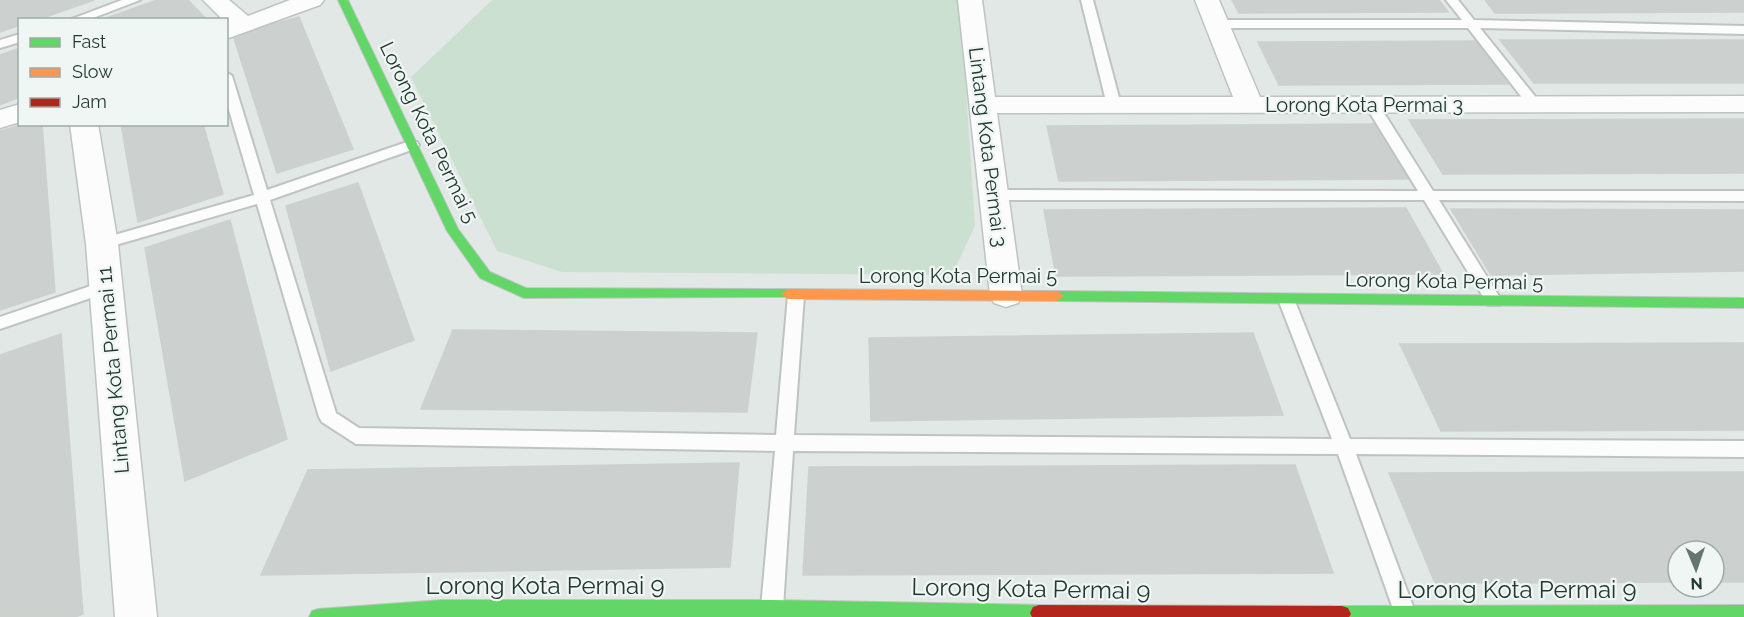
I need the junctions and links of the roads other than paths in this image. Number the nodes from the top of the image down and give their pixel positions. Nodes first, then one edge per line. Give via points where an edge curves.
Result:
1 (134, 0) edge
2 (215, 0) edge
3 (312, 0) edge
4 (343, 0) edge
5 (970, 0) edge
6 (1087, 0) edge
7 (1207, 0) edge
8 (1452, 0) edge
9 (81, 18) edge
10 (227, 18) edge
11 (1217, 24) junction
12 (1471, 24) junction
13 (235, 29) edge
14 (1744, 30) edge
15 (18, 39) edge
16 (0, 44) edge
17 (228, 83) edge
18 (1744, 104) edge
19 (984, 105) junction
20 (1114, 105) junction
21 (1250, 105) junction
22 (1372, 105) junction
23 (1535, 105) junction
24 (18, 113) edge
25 (0, 120) edge
26 (84, 126) edge
27 (412, 145) junction
28 (994, 195) junction
29 (1428, 196) junction
30 (1744, 196) edge
31 (263, 197) junction
32 (102, 244) junction
33 (105, 287) junction
34 (796, 295) junction
35 (1006, 295) junction
36 (1286, 299) junction
37 (1494, 301) junction
38 (1744, 303) edge
39 (0, 323) edge
40 (786, 443) junction
41 (1344, 446) junction
42 (1744, 449) edge
43 (772, 608) junction
44 (517, 612) edge
45 (1404, 612) junction
46 (1744, 613) edge
47 (1106, 615) edge
48 (136, 617) edge
49 (318, 617) edge

1 - 9 lane
2 - 10 street
3 - 13 street
4 - 27 street, Lorong Kota Permai 5
5 - 19 street, Lintang Kota Permai 3
6 - 20 lane
7 - 11 street
8 - 12 lane
11 - 12 lane
11 - 21 street
12 - 14 lane
12 - 23 lane
15 - 16 lane
17 - 31 lane
18 - 23 street, Lorong Kota Permai 3
19 - 20 street, Lorong Kota Permai 3
19 - 28 street, Lintang Kota Permai 3
20 - 21 street, Lorong Kota Permai 3
21 - 22 street, Lorong Kota Permai 3
22 - 23 street, Lorong Kota Permai 3
22 - 29 lane
24 - 25 street
26 - 32 street, Lintang Kota Permai 11
27 - 31 lane
27 - 34 street, Lorong Kota Permai 5 via 453,231 485,275 524,293
28 - 29 lane
28 - 35 street, Lintang Kota Permai 3
29 - 30 lane
29 - 37 lane
31 - 32 lane
31 - 40 lane via 328,417 356,436
32 - 33 street, Lintang Kota Permai 11
33 - 39 lane
33 - 48 street, Lintang Kota Permai 11
34 - 35 street, Lorong Kota Permai 5
34 - 40 lane
35 - 36 street, Lorong Kota Permai 5
36 - 37 street, Lorong Kota Permai 5
36 - 41 lane
37 - 38 street, Lorong Kota Permai 5
40 - 41 lane
40 - 43 lane
41 - 42 lane
41 - 45 lane
43 - 44 street, Lorong Kota Permai 9
43 - 47 street, Lorong Kota Permai 9
44 - 49 street, Lorong Kota Permai 9 via 442,608
45 - 46 street, Lorong Kota Permai 9
45 - 47 street, Lorong Kota Permai 9

